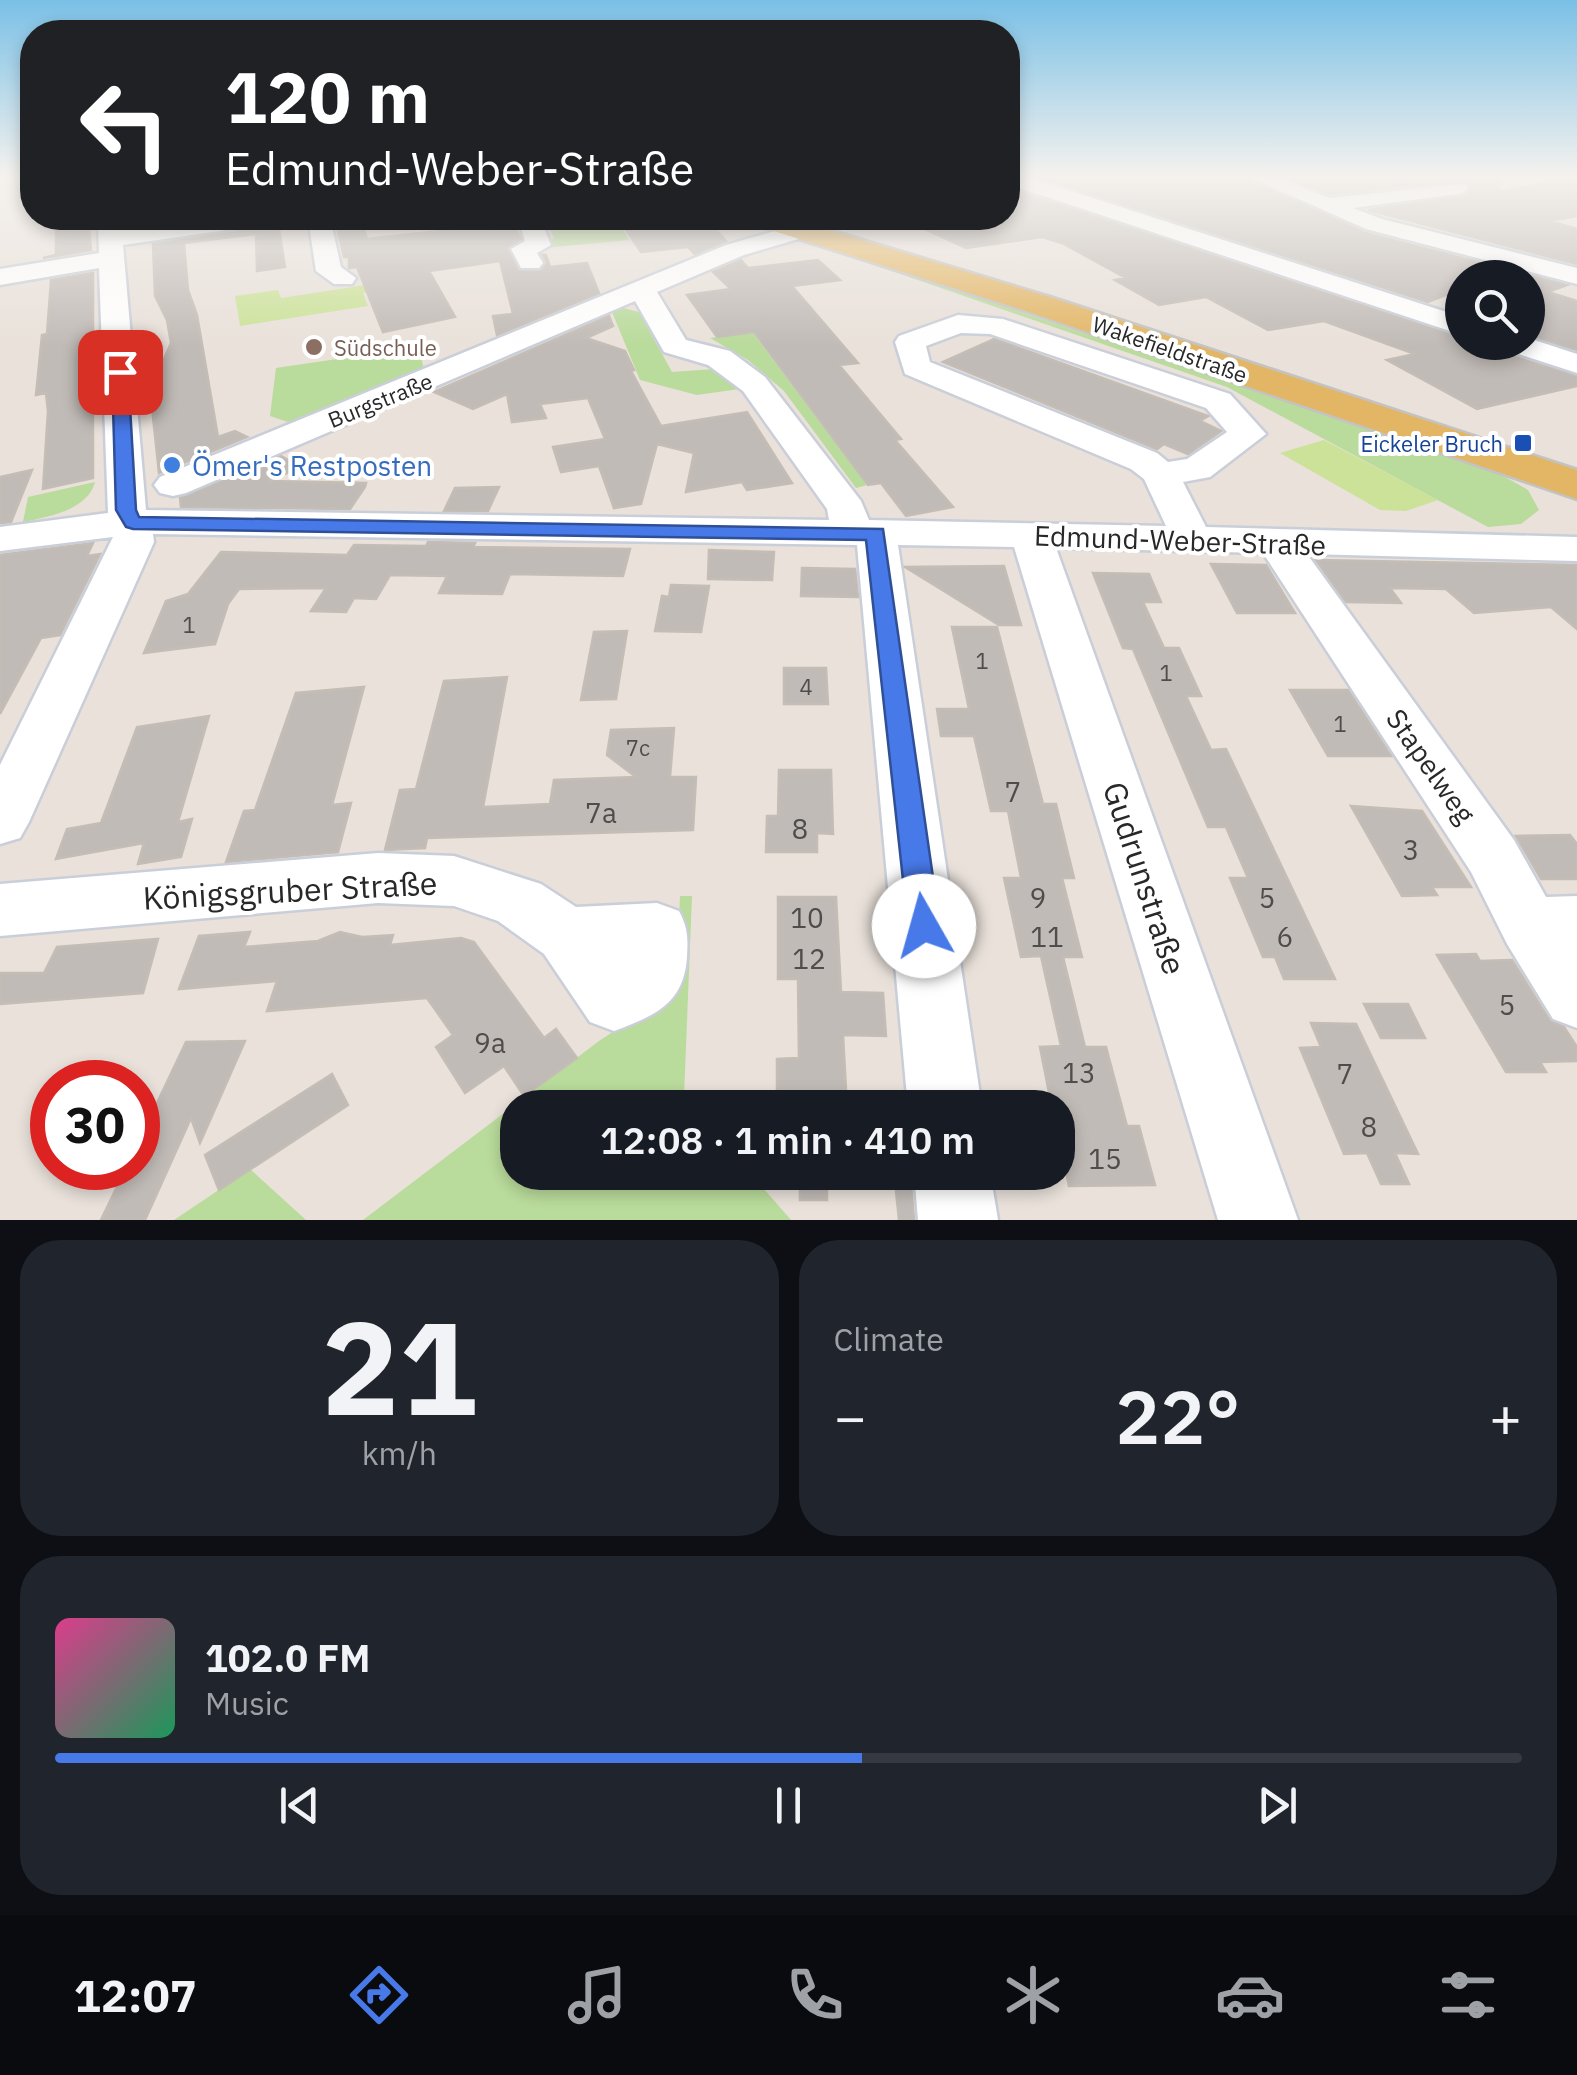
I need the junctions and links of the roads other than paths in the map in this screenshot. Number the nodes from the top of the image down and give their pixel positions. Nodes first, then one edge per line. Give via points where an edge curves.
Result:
1 (149, 233) edge
2 (322, 233) edge
3 (535, 233) edge
4 (777, 233) edge
5 (839, 233) edge
6 (843, 233) edge
7 (1182, 233) edge
8 (1404, 233) edge
9 (111, 238) edge
10 (1566, 246) dead end
11 (1497, 260) edge
12 (1545, 261) edge
13 (530, 263) dead end
14 (1545, 272) edge
15 (0, 276) edge
16 (1577, 276) edge
17 (344, 278) dead end
18 (643, 291) junction
19 (1445, 307) edge
20 (1428, 314) junction
21 (1445, 320) edge
22 (1545, 353) edge
23 (1577, 364) edge
24 (1523, 468) junction
25 (1577, 469) edge
26 (1160, 474) junction
27 (1577, 485) edge
28 (173, 486) dead end
29 (1577, 509) edge
30 (133, 522) junction
31 (1577, 531) edge
32 (864, 534) junction
33 (1031, 535) junction
34 (0, 538) edge
35 (1192, 538) junction
36 (1276, 541) junction
37 (1508, 546) junction
38 (1577, 549) edge
39 (0, 822) edge
40 (0, 910) edge
41 (1553, 924) edge
42 (566, 935) dead end
43 (1577, 997) edge
44 (942, 1090) edge
45 (954, 1190) edge
46 (958, 1220) edge
47 (1258, 1220) edge

1 - 9 street
2 - 17 street via 329,271
3 - 13 street via 539,245 523,249
4 - 18 street, Burgstraße
5 - 24 main road, Wakefieldstraße
6 - 25 main road, Wakefieldstraße
7 - 20 street
8 - 11 street
9 - 15 street
9 - 30 street via 126,510
10 - 12 street
14 - 16 street
18 - 28 street, Burgstraße
18 - 32 street via 676,346 719,358 754,384
19 - 20 street
20 - 21 street
22 - 23 street
24 - 27 main road, Wakefieldstraße
24 - 29 main road
26 - 26 street via 1197,469 1248,434 1218,401 993,326 958,324 910,342 916,366 1144,461
26 - 35 street
30 - 32 street, Edmund-Weber-Straße
30 - 34 street, Edmund-Weber-Straße
30 - 39 street via 126,560
31 - 37 street, Edmund-Weber-Straße
32 - 33 street, Edmund-Weber-Straße
32 - 44 street
33 - 35 street, Edmund-Weber-Straße
33 - 47 street, Gudrunstraße
35 - 36 street, Edmund-Weber-Straße
36 - 37 street, Edmund-Weber-Straße
36 - 41 street, Stapelweg via 1493,857
37 - 38 street, Edmund-Weber-Straße
40 - 42 street, Königsgruber Straße via 378,878 454,880 519,902
41 - 43 street, Stapelweg
45 - 46 street

